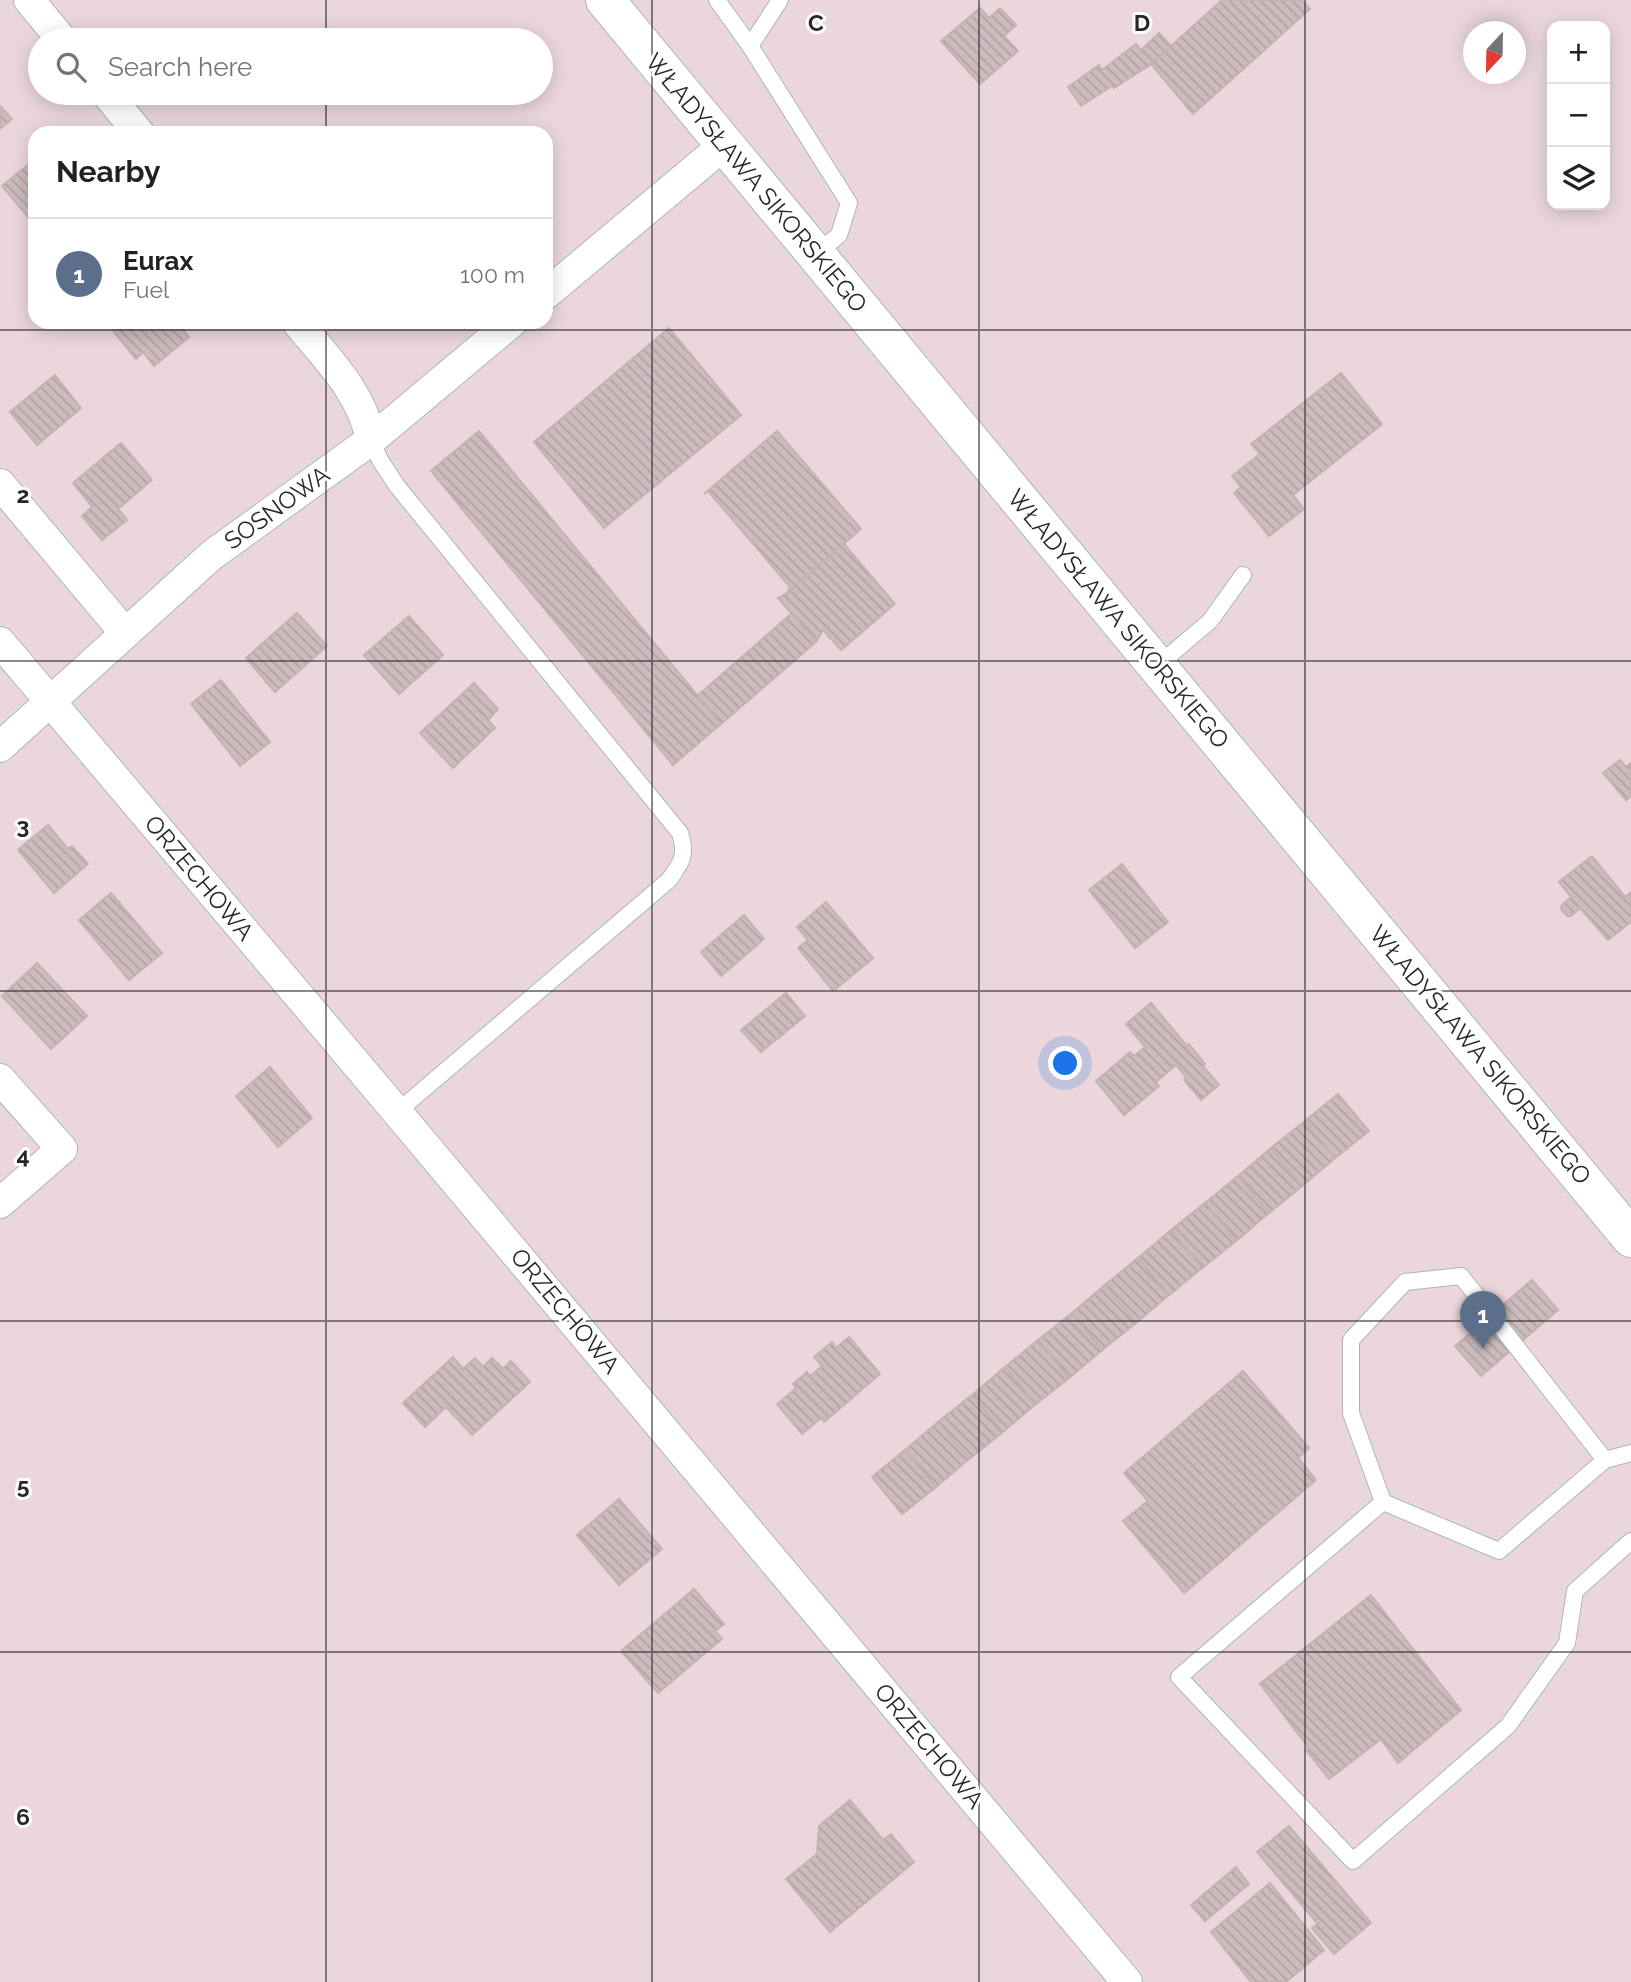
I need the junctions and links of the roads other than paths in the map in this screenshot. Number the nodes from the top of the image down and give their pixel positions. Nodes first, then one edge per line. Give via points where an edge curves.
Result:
1 (29, 0) edge
2 (717, 0) edge
3 (780, 0) edge
4 (616, 4) edge
5 (52, 28) edge
6 (750, 46) junction
7 (116, 105) edge
8 (133, 126) edge
9 (724, 145) junction
10 (816, 254) junction
11 (553, 288) edge
12 (303, 329) edge
13 (504, 329) edge
14 (371, 440) junction
15 (0, 484) edge
16 (1242, 575) dead end
17 (125, 633) junction
18 (0, 642) edge
19 (1157, 667) junction
20 (49, 702) junction
21 (0, 747) edge
22 (0, 1079) edge
23 (397, 1112) junction
24 (0, 1203) edge
25 (1631, 1238) edge
26 (1631, 1453) edge
27 (1605, 1460) junction
28 (1383, 1502) junction
29 (1631, 1541) edge
30 (1127, 1982) edge

1 - 5 street
2 - 6 lane
3 - 6 lane
4 - 9 main road, WŁADYSŁAWA SIKORSKIEGO
6 - 10 lane via 849,203 839,235
7 - 8 street
9 - 10 main road, WŁADYSŁAWA SIKORSKIEGO
9 - 11 street
10 - 19 main road, WŁADYSŁAWA SIKORSKIEGO
12 - 14 street via 354,393
13 - 14 street, SOSNOWA
14 - 17 street, SOSNOWA via 212,555
14 - 23 lane via 397,486 680,833 684,845 684,856 669,880
15 - 17 street
16 - 19 lane via 1210,621
17 - 20 street, SOSNOWA
18 - 20 street, ORZECHOWA
19 - 25 main road, WŁADYSŁAWA SIKORSKIEGO
20 - 21 street, SOSNOWA
20 - 23 street, ORZECHOWA
22 - 24 street via 62,1149
23 - 30 street, ORZECHOWA
26 - 27 lane
27 - 28 lane via 1499,1551
27 - 28 lane via 1461,1276 1405,1282 1351,1340 1351,1413
28 - 29 lane via 1179,1676 1353,1861 1508,1726 1567,1643 1575,1591

